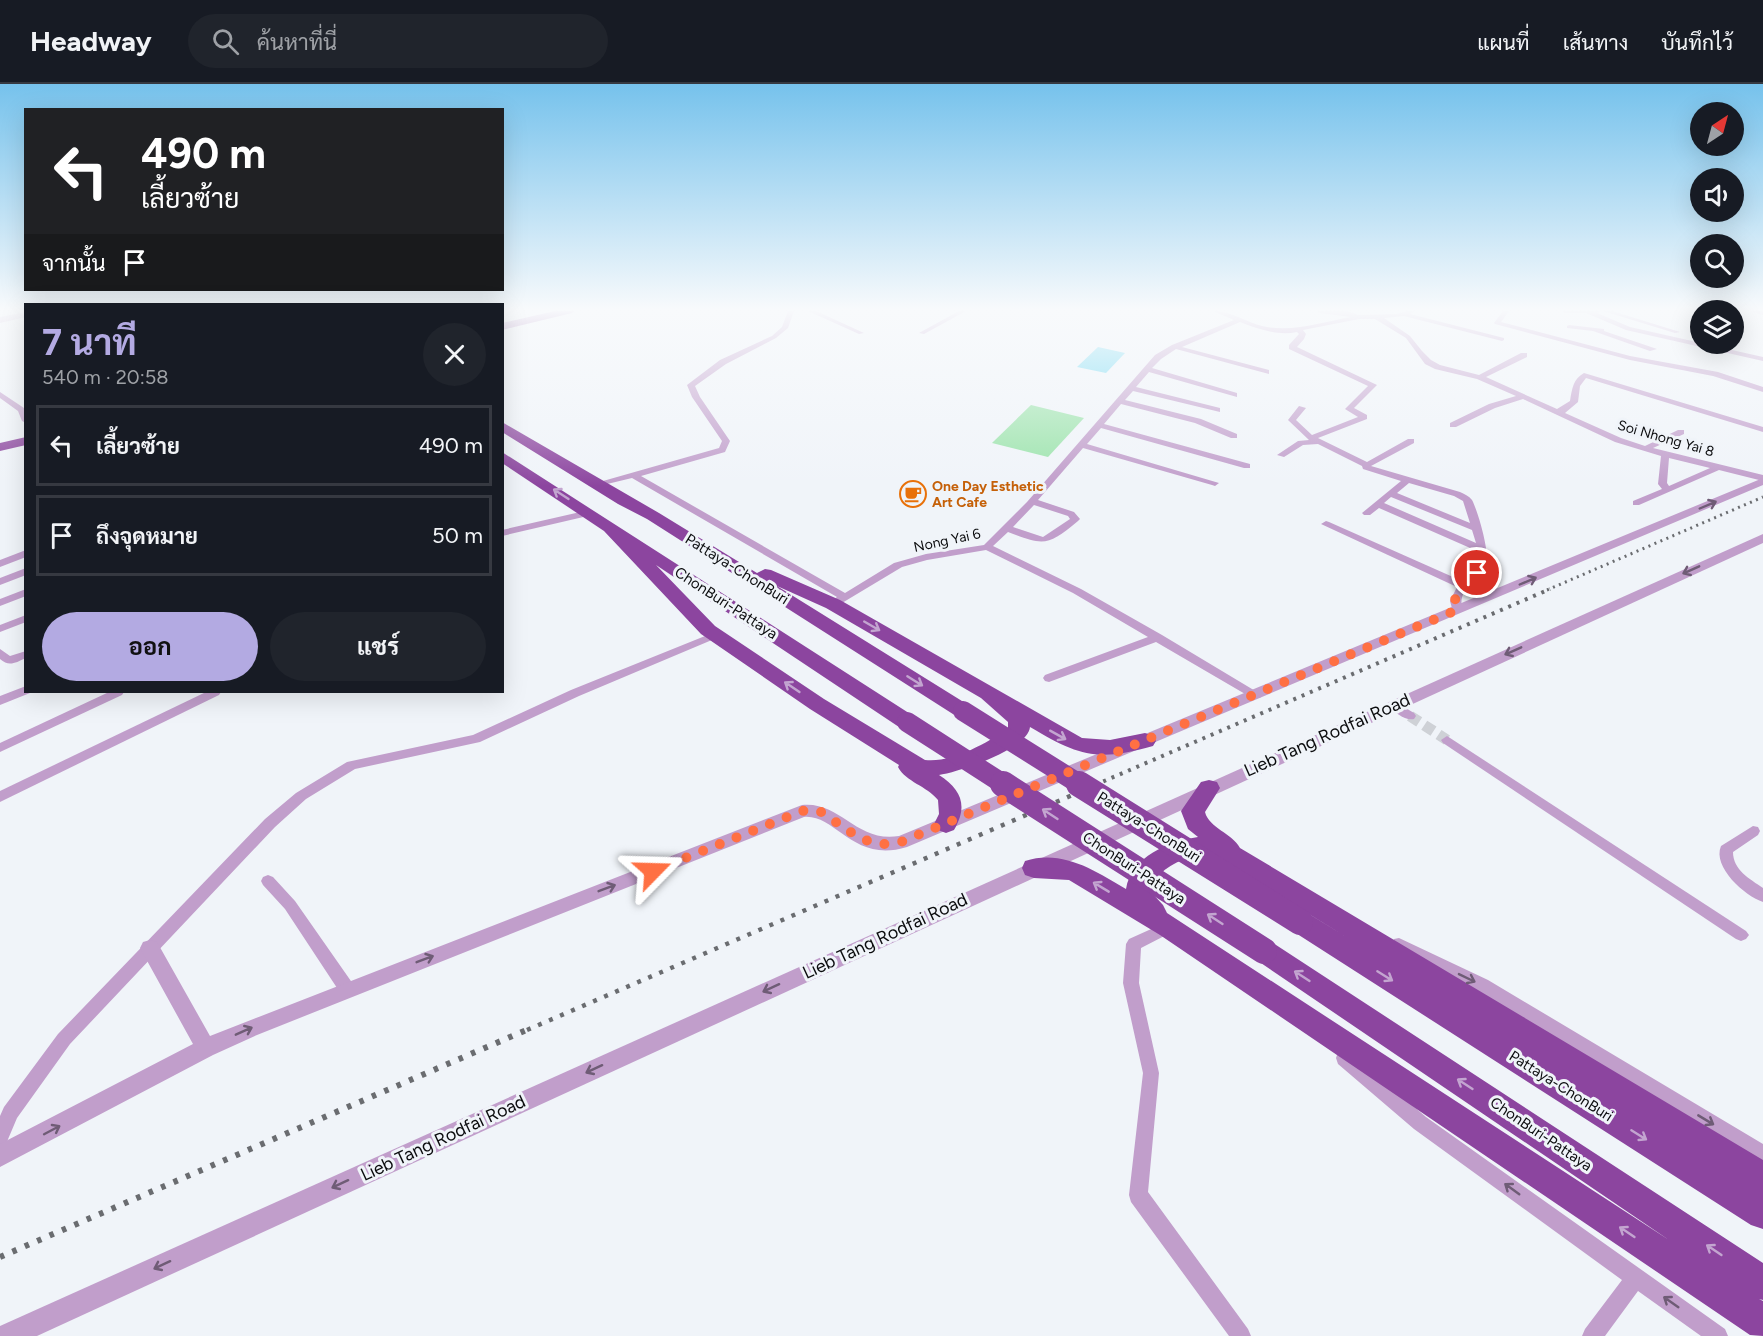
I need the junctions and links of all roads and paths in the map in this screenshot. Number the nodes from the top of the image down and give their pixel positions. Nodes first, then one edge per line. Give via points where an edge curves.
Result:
1 (713, 369) edge
2 (1147, 369) edge
3 (1148, 369) edge
4 (1257, 369) edge
5 (1340, 369) edge
6 (1448, 369) edge
7 (1495, 369) edge
8 (1691, 369) edge
9 (1266, 372) dead end
10 (1480, 377) junction
11 (1131, 388) junction
12 (1763, 390) edge
13 (0, 394) edge
14 (1234, 395) dead end
15 (1523, 397) junction
16 (1119, 401) junction
17 (1302, 408) dead end
18 (1217, 410) dead end
19 (1556, 412) junction
20 (504, 414) edge
21 (24, 417) edge
22 (1099, 425) junction
23 (1453, 425) dead end
24 (504, 427) edge
25 (24, 428) edge
26 (1763, 430) edge
27 (1681, 432) dead end
28 (0, 434) edge
29 (24, 434) edge
30 (1234, 436) dead end
31 (0, 440) edge
32 (1314, 440) junction
33 (24, 441) edge
34 (1412, 441) dead end
35 (1082, 445) junction
36 (0, 447) edge
37 (1645, 449) junction
38 (1281, 455) dead end
39 (1665, 455) junction
40 (504, 457) edge
41 (1367, 465) junction
42 (1247, 466) dead end
43 (1720, 467) junction
44 (633, 475) junction
45 (1763, 479) edge
46 (1407, 480) junction
47 (606, 483) junction
48 (1215, 483) dead end
49 (1668, 490) junction
50 (1391, 494) junction
51 (1032, 501) junction
52 (1636, 503) dead end
53 (1378, 504) junction
54 (589, 513) junction
55 (1367, 513) dead end
56 (653, 516) junction
57 (1326, 524) dead end
58 (609, 526) junction
59 (1007, 528) junction
60 (1474, 528) junction
61 (504, 533) edge
62 (1763, 537) edge
63 (987, 547) junction
64 (705, 549) junction
65 (1480, 549) junction
66 (24, 554) edge
67 (0, 564) edge
68 (24, 573) edge
69 (0, 582) edge
70 (1464, 586) junction
71 (24, 593) edge
72 (839, 600) junction
73 (0, 603) edge
74 (1457, 610) junction
75 (24, 619) edge
76 (0, 628) edge
77 (715, 635) junction
78 (1158, 636) junction
79 (0, 653) edge
80 (24, 655) edge
81 (1049, 678) dead end
82 (24, 691) edge
83 (116, 693) edge
84 (213, 693) edge
85 (989, 695) junction
86 (1256, 695) junction
87 (0, 701) edge
88 (817, 704) junction
89 (1394, 705) junction
90 (1410, 716) tunnel mouth
91 (1447, 740) tunnel mouth
92 (1145, 741) junction
93 (0, 748) edge
94 (1209, 788) junction
95 (0, 797) edge
96 (946, 824) junction
97 (1753, 831) dead end
98 (1250, 865) junction
99 (1035, 868) junction
100 (268, 881) dead end
101 (1301, 896) junction
102 (1763, 896) edge
103 (1169, 927) junction
104 (1741, 935) dead end
105 (150, 948) junction
106 (1260, 987) junction
107 (348, 989) junction
108 (206, 1048) junction
109 (5, 1114) edge
110 (0, 1138) edge
111 (1763, 1154) edge
112 (0, 1156) edge
113 (1763, 1178) edge
114 (1763, 1213) edge
115 (1636, 1278) junction
116 (1763, 1283) edge
117 (1763, 1322) edge
118 (8, 1336) edge
119 (1241, 1336) edge
120 (1592, 1336) edge
121 (1718, 1336) edge

1 - 44 street via 692,385 726,441 722,450
2 - 11 street, Nong Yai 6
3 - 14 street
4 - 9 street
5 - 32 street via 1373,385 1350,409 1364,417
6 - 10 street, Soi Nhong Yai 8
7 - 10 street
8 - 12 street
10 - 15 street, Soi Nhong Yai 8
11 - 16 street, Nong Yai 6
11 - 18 street
13 - 21 street
15 - 19 street, Soi Nhong Yai 8
15 - 23 street via 1492,406
16 - 22 street, Nong Yai 6
16 - 30 street via 1198,421
17 - 32 street via 1292,420
19 - 26 street via 1574,402 1576,386 1584,375
19 - 37 street, Soi Nhong Yai 8
20 - 47 highway
22 - 35 street, Nong Yai 6
22 - 42 street
24 - 56 highway, Pattaya-ChonBuri
25 - 28 highway
27 - 37 street
29 - 31 highway
32 - 38 street
32 - 41 street
33 - 36 highway
34 - 41 street
35 - 48 street
35 - 51 street, Nong Yai 6
37 - 39 street, Soi Nhong Yai 8
39 - 43 street, Soi Nhong Yai 8
39 - 49 street via 1662,484
54 -> 40 highway, ChonBuri-Pattaya
41 - 46 street
43 - 45 street, Soi Nhong Yai 8
43 - 49 street
44 - 47 street
44 - 72 street
74 -> 45 street
46 - 50 street
46 - 60 street via 1464,496
47 - 56 highway
49 - 52 street
50 - 53 street
50 - 60 street
51 - 59 street, Nong Yai 6
51 - 59 street via 1071,514 1074,519 1047,540
53 - 55 street
53 - 65 street
54 - 58 highway, ChonBuri-Pattaya
54 - 61 street
56 - 64 highway, Pattaya-ChonBuri
57 - 70 street
58 - 77 highway
116 -> 58 highway, ChonBuri-Pattaya, bridge via 1264,951
59 - 63 street, Nong Yai 6
60 - 65 street
62 -> 89 street, Lieb Tang Rodfai Road
63 - 72 street, Nong Yai 6 via 926,556 898,565
63 - 78 street via 1073,588
64 - 72 highway
64 -> 114 highway, Pattaya-ChonBuri, bridge
65 - 70 street via 1483,564
66 - 67 street
68 - 69 street
70 - 74 street via 1455,593
71 - 73 street
72 -> 85 highway
74 - 86 street
75 - 76 street
88 -> 77 highway
77 - 105 street via 477,739 369,760 333,775 270,823
78 - 81 street
78 - 86 street
79 - 80 street via 9,661
82 - 87 street
83 - 93 street
84 - 95 street
85 - 88 highway via 1018,719 1020,730 1016,735 959,761 927,769
85 -> 92 highway via 1080,745 1113,749
86 - 92 street
88 - 96 highway via 946,793 952,803 952,814
89 - 90 street
89 - 94 street, Lieb Tang Rodfai Road
91 - 104 street
92 - 96 street
94 - 98 highway via 1193,811 1196,822
94 - 99 street, Lieb Tang Rodfai Road
107 -> 96 street via 802,811 821,812 867,842 880,845 901,842
97 - 102 street via 1726,850 1724,860 1731,871
98 - 101 highway
98 - 103 highway via 1224,851 1202,846 1154,864 1142,876 1138,895
103 -> 99 highway via 1076,872 1061,867
99 -> 118 street, Lieb Tang Rodfai Road
100 - 107 street via 290,904
101 -> 111 street via 1482,985
101 - 113 highway
103 - 106 highway
103 - 119 street via 1134,944 1131,983 1151,1072 1138,1195
105 - 108 street
105 - 109 street via 64,1039
115 -> 106 street via 1420,1123
117 -> 106 highway
108 -> 107 street
112 -> 108 street
109 - 110 street
115 - 120 street
121 -> 115 street

